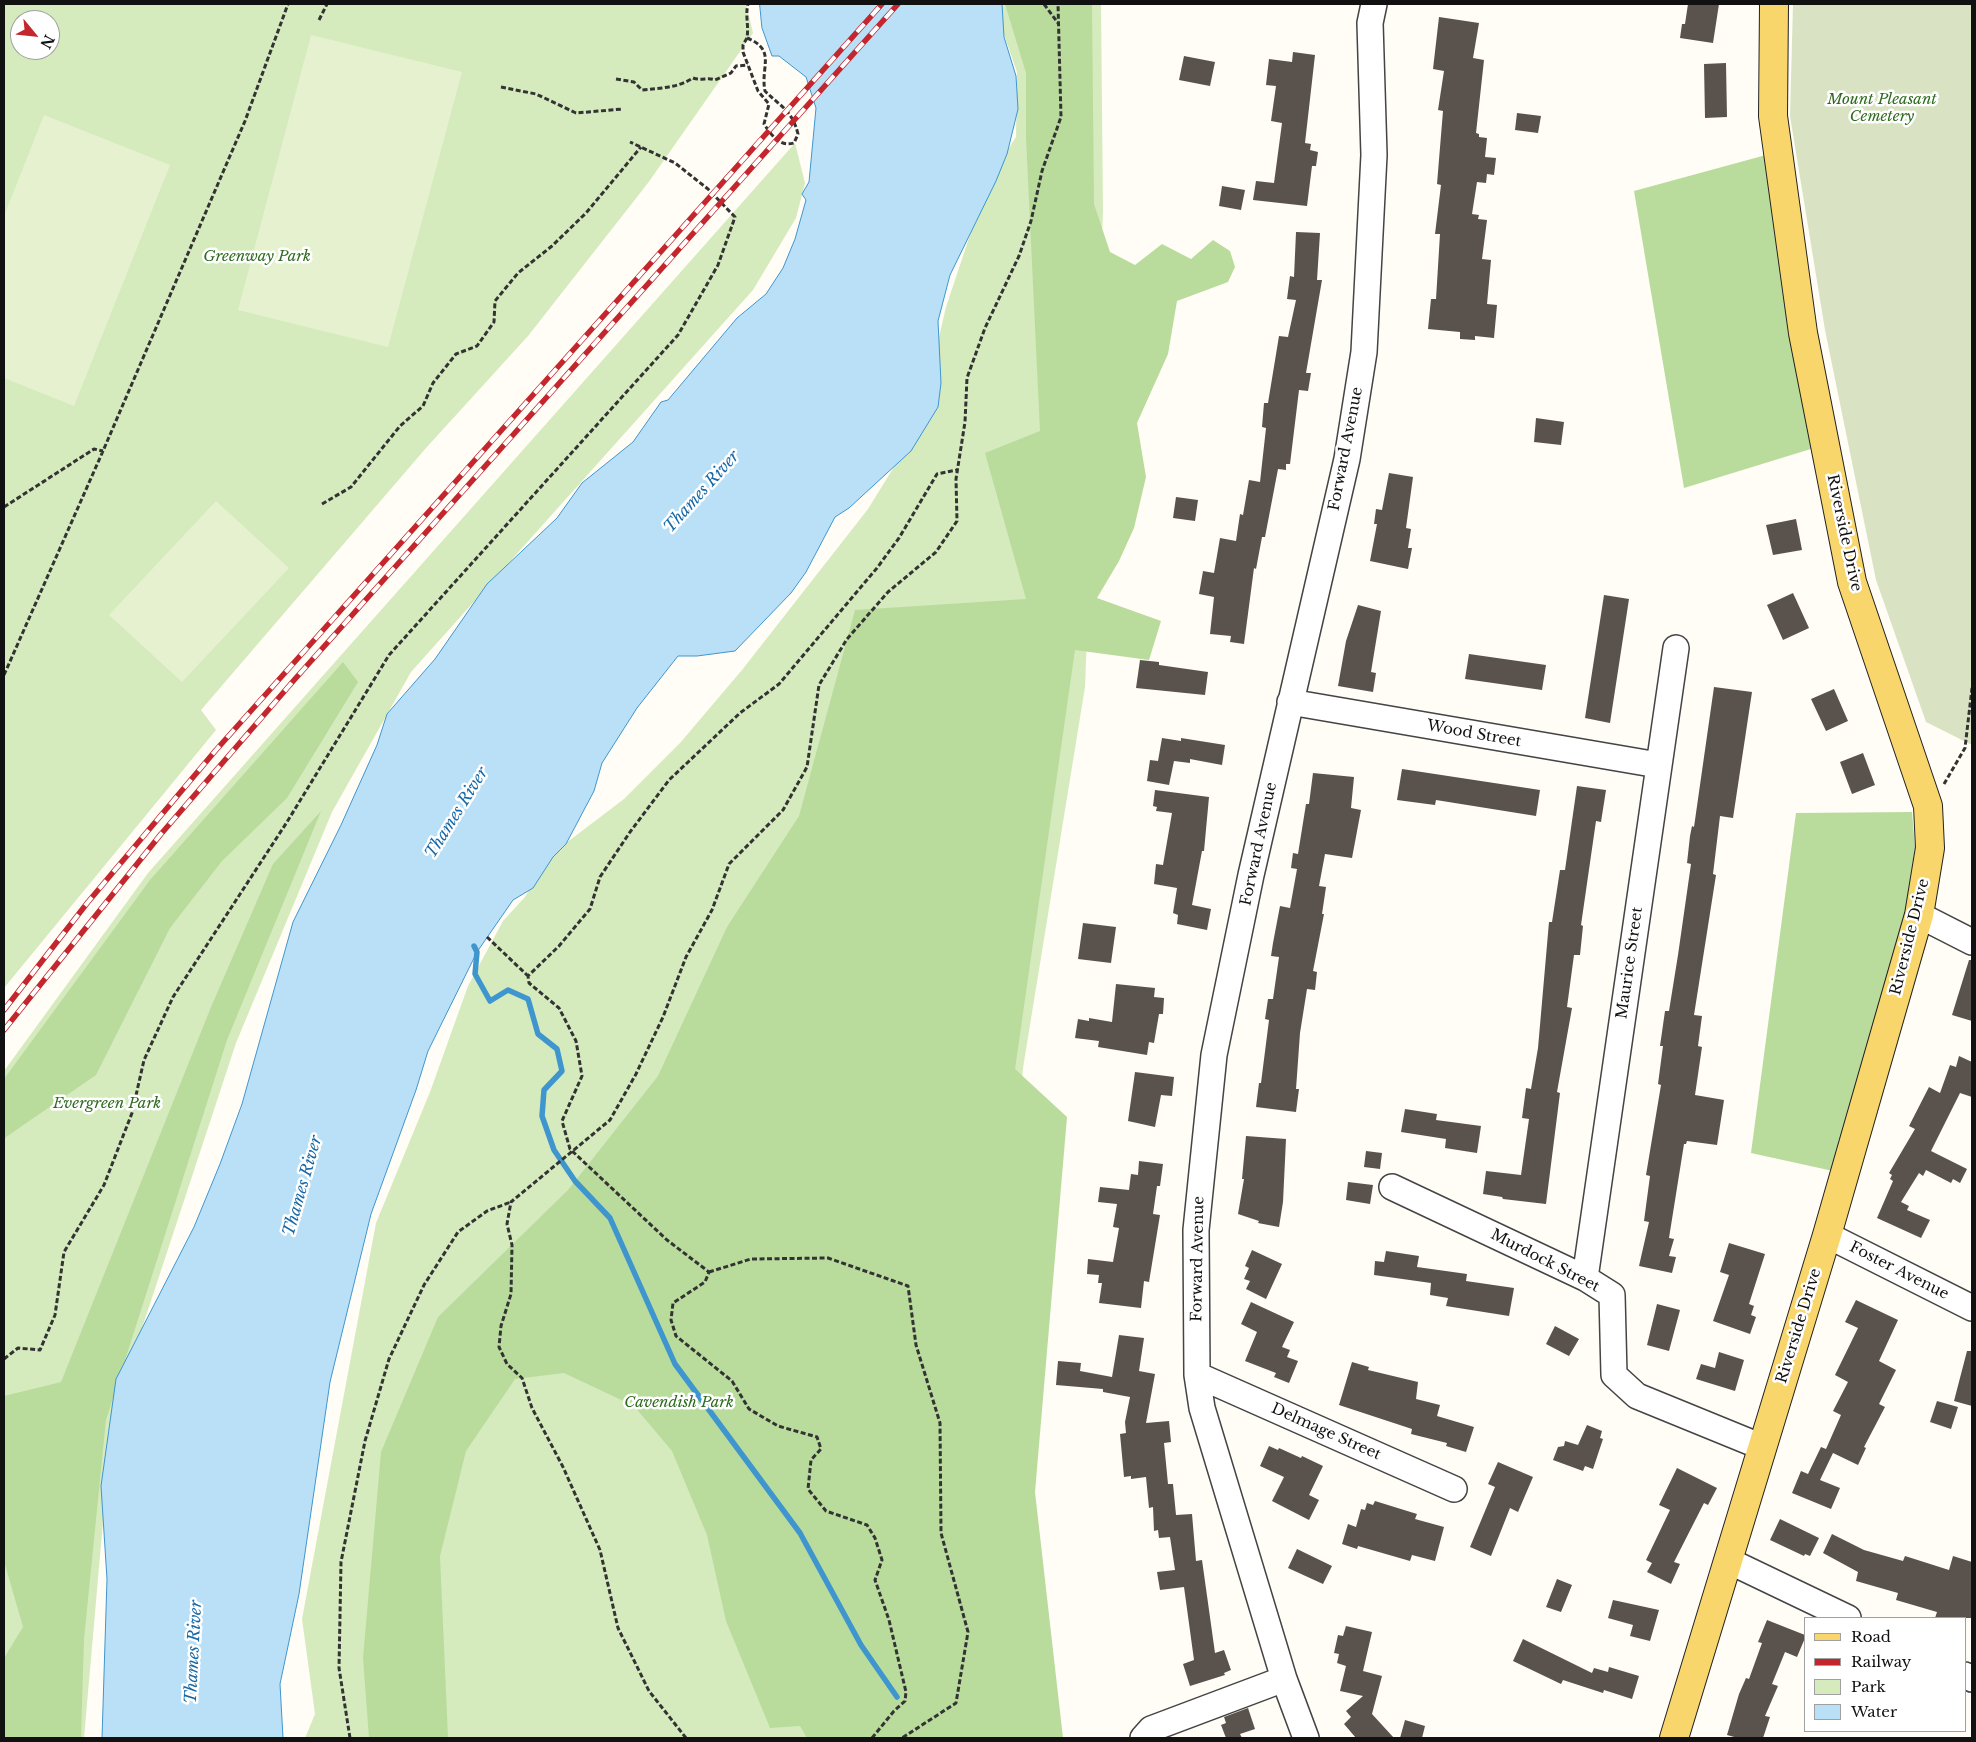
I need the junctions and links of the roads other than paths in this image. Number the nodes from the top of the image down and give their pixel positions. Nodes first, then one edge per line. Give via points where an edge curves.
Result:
1 (1374, 4) edge
2 (1774, 4) edge
3 (1676, 648) dead end
4 (1290, 702) junction
5 (1658, 765) junction
6 (1918, 915) junction
7 (1972, 942) edge
8 (1392, 1187) dead end
9 (1827, 1235) junction
10 (1585, 1278) junction
11 (1972, 1308) edge
12 (1197, 1375) junction
13 (1762, 1447) junction
14 (1454, 1489) dead end
15 (1729, 1561) junction
16 (1846, 1617) edge
17 (1284, 1679) junction
18 (1184, 1728) edge
19 (1144, 1738) edge
20 (1306, 1738) edge
21 (1674, 1738) edge

1 - 4 street, Forward Avenue via 1370,23 1374,155 1364,352 1347,459
2 - 6 main road, Riverside Drive via 1773,116 1804,333 1852,582 1928,806 1930,848
3 - 5 street, Maurice Street
4 - 5 street, Wood Street
4 - 12 street, Forward Avenue via 1214,1055 1196,1230
5 - 10 street, Maurice Street
6 - 7 street
6 - 9 main road, Riverside Drive
8 - 10 street, Murdock Street
9 - 11 street, Foster Avenue
9 - 13 main road, Riverside Drive
10 - 13 street, Murdock Street via 1612,1295 1614,1374 1637,1396
12 - 14 street, Delmage Street
12 - 17 street, Forward Avenue via 1202,1408
13 - 15 main road, Riverside Drive
15 - 16 street
15 - 21 main road, Riverside Drive
17 - 18 street
17 - 20 street, Forward Avenue
18 - 19 street via 1151,1729

